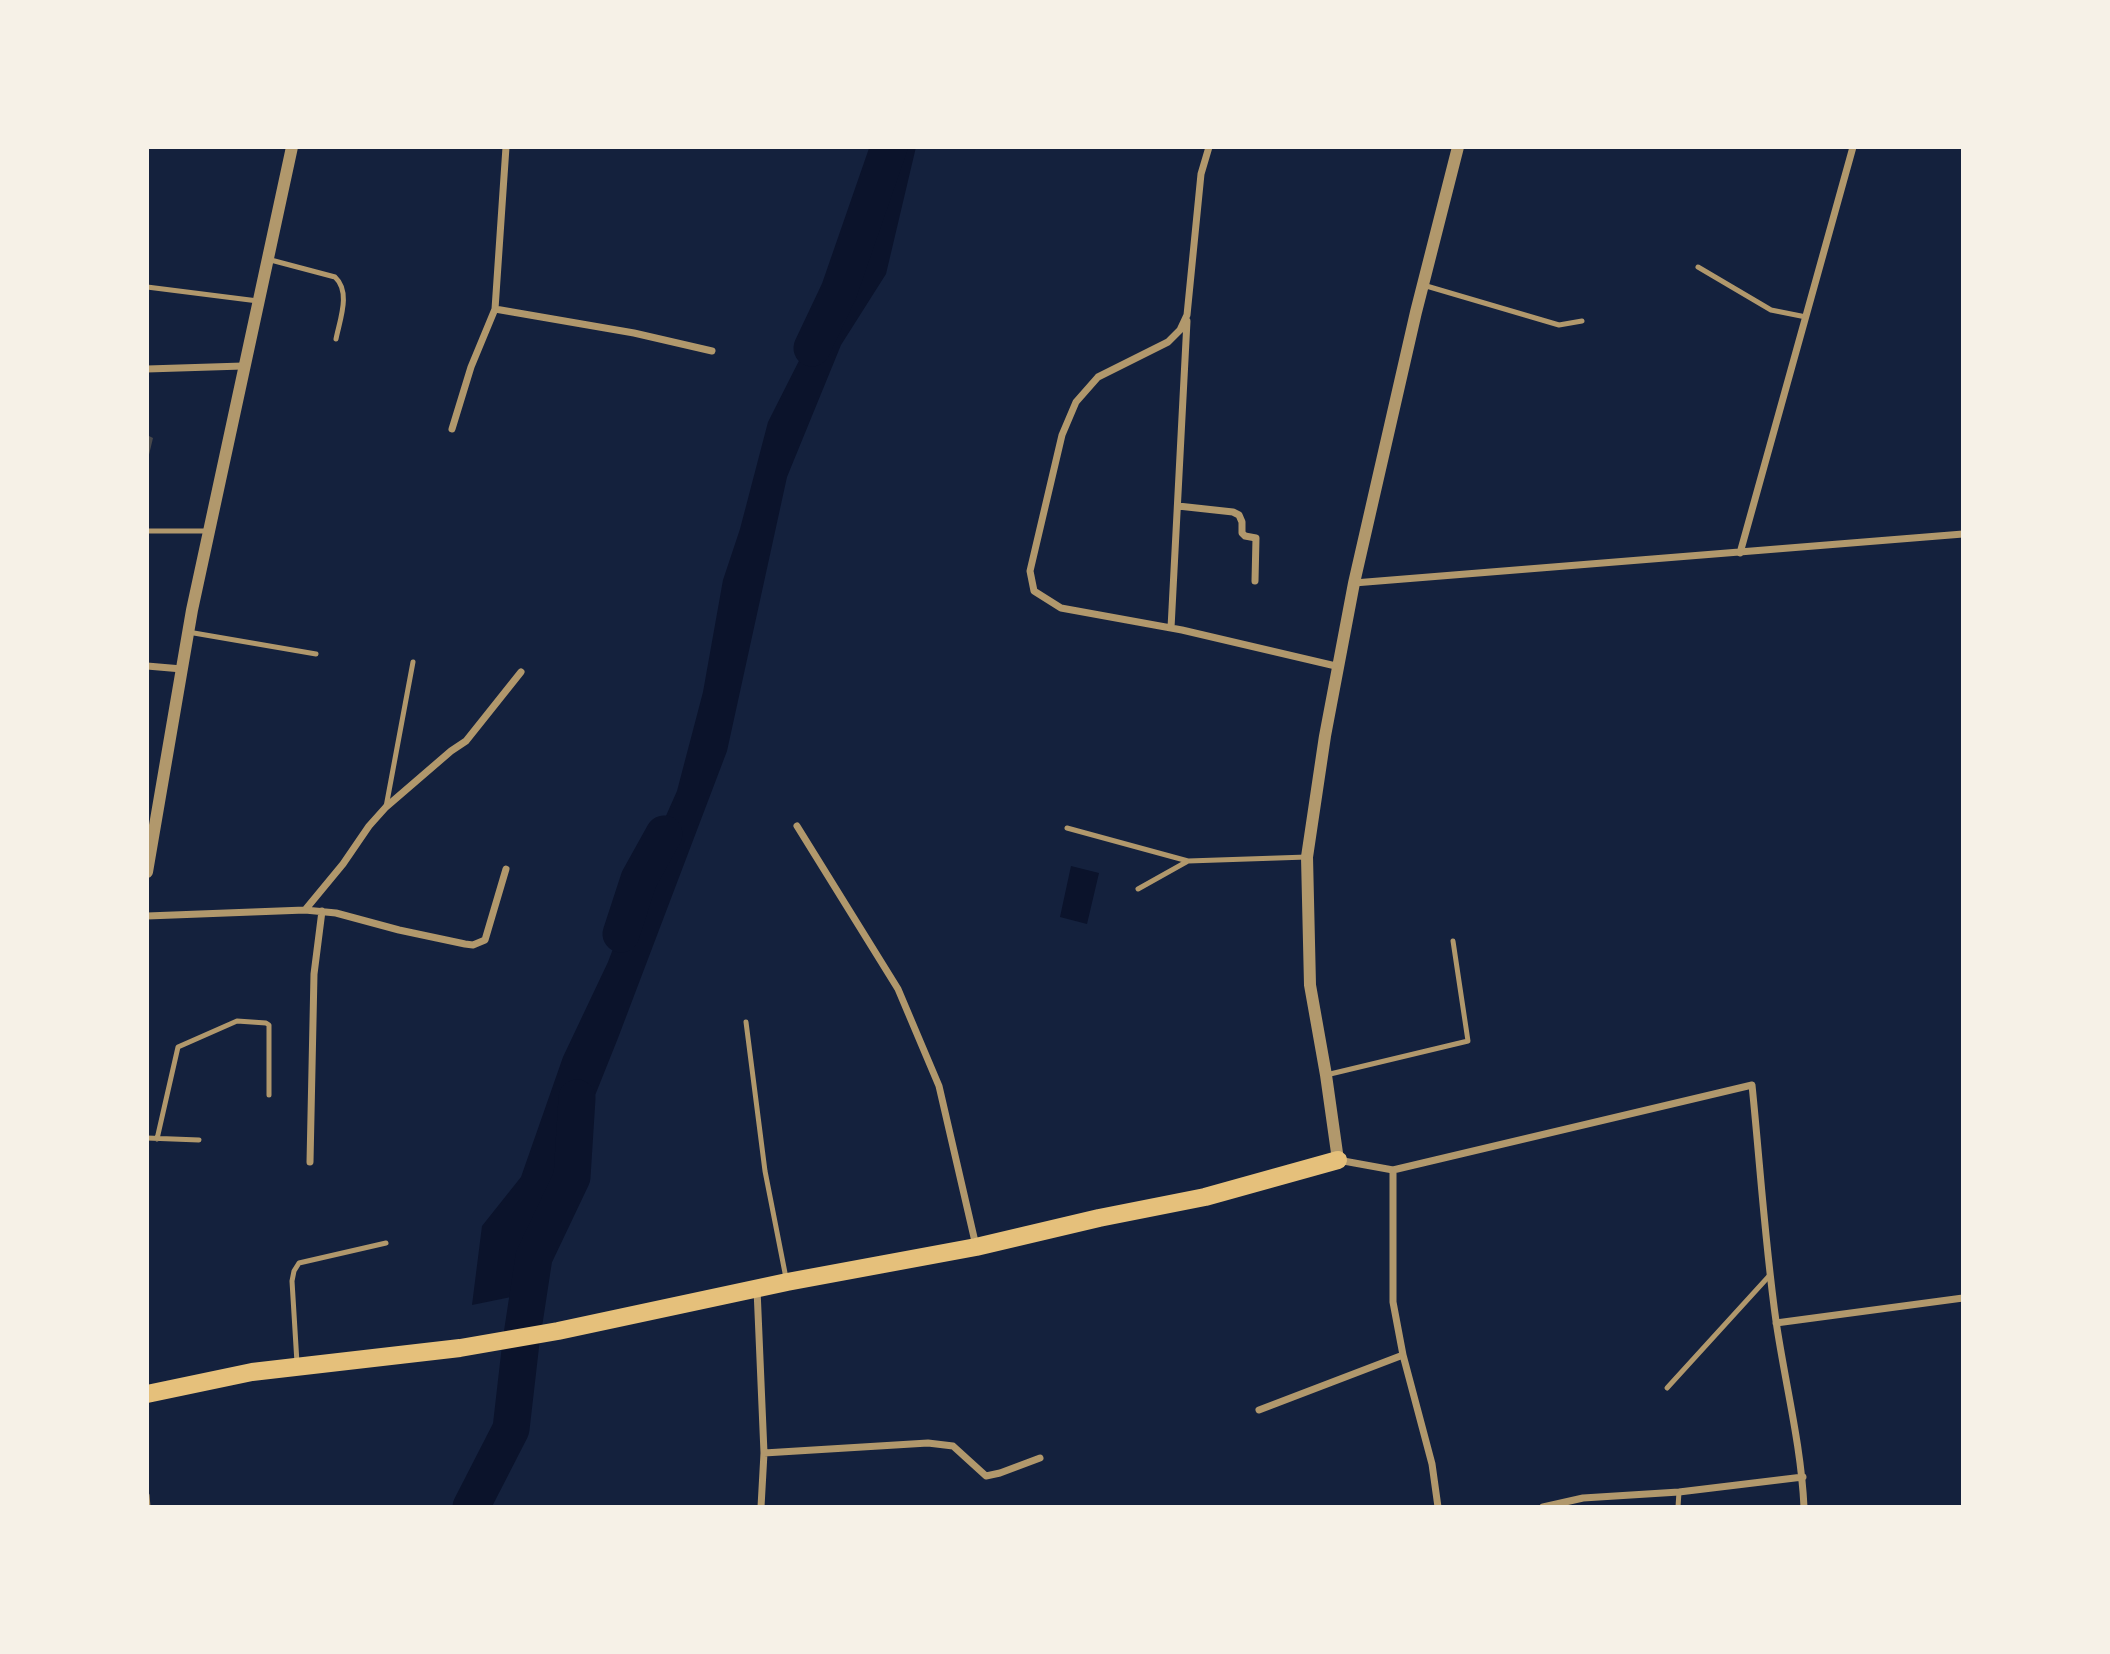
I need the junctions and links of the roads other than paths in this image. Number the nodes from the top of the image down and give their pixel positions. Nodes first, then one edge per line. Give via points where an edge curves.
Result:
1 (292, 147) edge
2 (506, 147) edge
3 (1209, 147) edge
4 (1458, 147) edge
5 (1853, 147) edge
6 (267, 259) junction
7 (1698, 267) dead end
8 (1423, 285) junction
9 (147, 288) edge
10 (258, 301) junction
11 (495, 309) junction
12 (1187, 316) junction
13 (1806, 317) junction
14 (1582, 321) dead end
15 (336, 339) dead end
16 (712, 351) dead end
17 (243, 366) junction
18 (147, 369) edge
19 (452, 429) dead end
20 (1178, 506) junction
21 (147, 530) edge
22 (210, 531) junction
23 (1963, 534) edge
24 (1740, 553) junction
25 (1255, 581) dead end
26 (1354, 583) junction
27 (1171, 628) junction
28 (188, 632) junction
29 (316, 654) dead end
30 (413, 662) dead end
31 (147, 666) edge
32 (1339, 667) junction
33 (182, 669) junction
34 (521, 672) dead end
35 (386, 807) junction
36 (797, 826) dead end
37 (1067, 828) dead end
38 (1307, 857) junction
39 (1188, 861) junction
40 (506, 869) dead end
41 (147, 872) edge
42 (1138, 889) dead end
43 (305, 910) junction
44 (322, 911) junction
45 (147, 916) edge
46 (1453, 941) dead end
47 (746, 1022) dead end
48 (1326, 1075) junction
49 (269, 1095) dead end
50 (147, 1138) edge
51 (157, 1139) junction
52 (199, 1140) dead end
53 (1338, 1160) junction
54 (310, 1162) dead end
55 (1393, 1170) junction
56 (386, 1243) dead end
57 (976, 1247) junction
58 (1770, 1275) junction
59 (787, 1282) junction
60 (757, 1289) junction
61 (1963, 1298) edge
62 (1776, 1324) junction
63 (1403, 1355) junction
64 (297, 1366) junction
65 (1667, 1388) dead end
66 (147, 1394) edge
67 (1259, 1410) dead end
68 (764, 1453) junction
69 (1040, 1458) dead end
70 (1803, 1478) junction
71 (1679, 1492) junction
72 (147, 1495) edge
73 (1583, 1498) junction
74 (148, 1507) edge
75 (761, 1507) edge
76 (1438, 1507) edge
77 (1543, 1507) edge
78 (1583, 1507) edge
79 (1678, 1507) edge
80 (1804, 1507) edge

1 - 6 street
2 - 11 street
3 - 12 street
4 - 8 street
5 - 13 street
6 - 10 street
6 - 15 lane via 335,277 341,283 344,293
7 - 13 lane via 1771,310
8 - 14 lane via 1559,326
8 - 26 street
9 - 10 lane
10 - 17 street
11 - 16 street
11 - 19 street
12 - 20 street
12 - 27 street via 1168,342 1098,377 1076,402 1062,435 1030,571 1034,591 1060,608
13 - 24 street
17 - 18 street
17 - 22 street
20 - 25 street via 1239,515 1242,533 1256,538
20 - 27 street
21 - 22 lane
22 - 28 street
23 - 24 street
24 - 26 street
26 - 32 street
27 - 32 street
28 - 29 lane
28 - 33 street
30 - 35 lane
31 - 33 street
32 - 38 street
33 - 41 street
34 - 35 street via 466,741
35 - 43 street
36 - 57 street via 898,989 939,1086
37 - 39 lane
38 - 39 lane
38 - 48 street via 1310,985
39 - 42 lane
40 - 44 street via 485,940 473,945
43 - 44 street
43 - 45 street
44 - 54 street via 314,974
46 - 48 lane via 1468,1041
47 - 59 lane via 765,1171
48 - 53 street
49 - 51 lane via 269,1025 237,1021 178,1047
50 - 51 lane
51 - 52 lane
53 - 55 street
53 - 57 main road via 1205,1197
55 - 58 street via 1752,1085
55 - 63 street via 1392,1302
56 - 64 lane via 299,1263 292,1281
57 - 59 main road
58 - 62 street
58 - 65 lane
59 - 60 main road
60 - 64 main road via 460,1348
60 - 68 street
61 - 62 street
62 - 70 street
63 - 67 street
63 - 76 street via 1432,1464
64 - 66 main road
68 - 69 street via 928,1443 953,1446 986,1476
68 - 75 street
70 - 71 street
70 - 80 street
71 - 73 street
71 - 79 lane
72 - 74 lane
73 - 77 street
73 - 78 street

